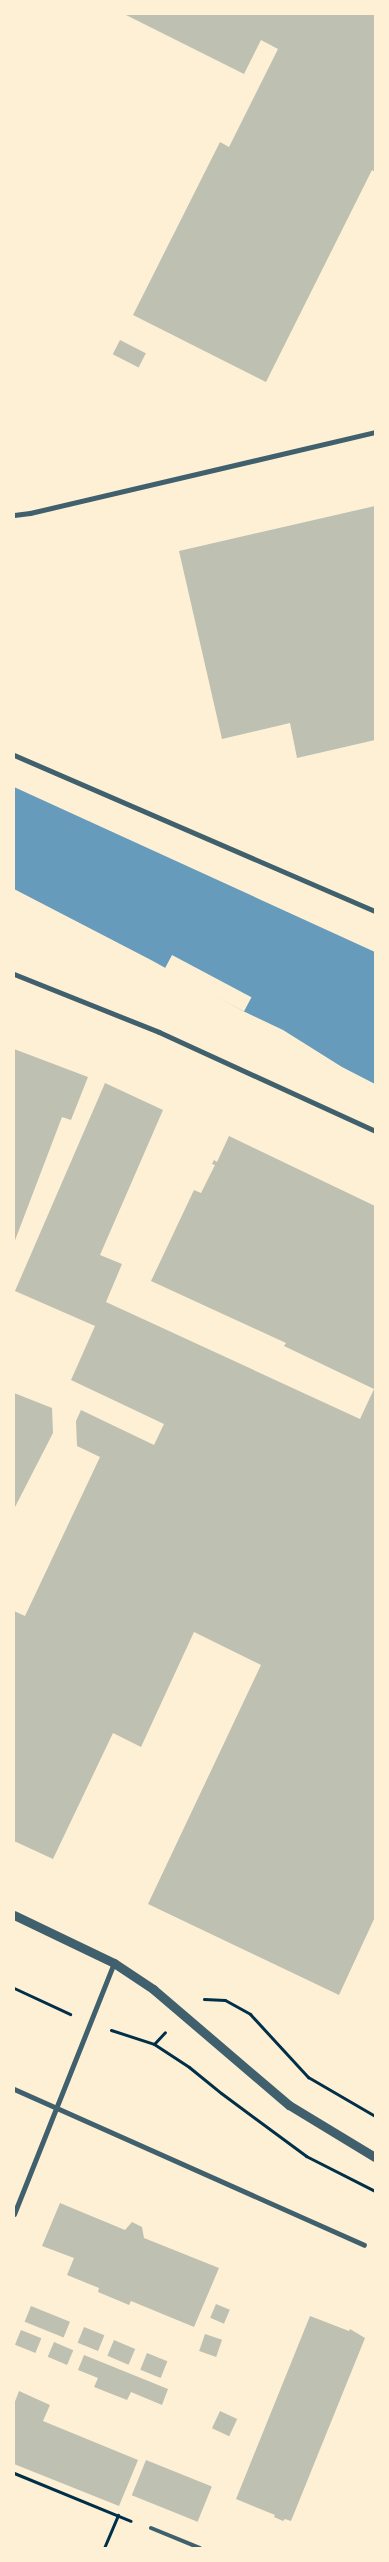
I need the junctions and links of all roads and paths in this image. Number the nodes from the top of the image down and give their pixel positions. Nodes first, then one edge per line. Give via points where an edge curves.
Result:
1 (375, 432) edge
2 (14, 515) edge
3 (14, 756) edge
4 (375, 911) edge
5 (14, 974) edge
6 (375, 1131) edge
7 (14, 1915) edge
8 (114, 1963) junction
9 (183, 2014) junction
10 (14, 2089) edge
11 (56, 2109) junction
12 (375, 2116) edge
13 (375, 2157) edge
14 (375, 2191) edge
15 (14, 2214) edge
16 (364, 2245) dead end
17 (14, 2473) edge
18 (118, 2515) junction
19 (151, 2528) joint
20 (104, 2548) edge
21 (200, 2548) edge

1 - 2 street
3 - 4 street
5 - 6 street via 159,1032
7 - 8 street
8 - 9 street
8 - 11 street
9 - 12 path via 201,1999 225,2000 250,2014 308,2077
9 - 13 street via 289,2105
9 - 14 path via 154,2044 306,2156
10 - 11 street
11 - 15 street
11 - 16 street
17 - 18 path
18 - 19 path
18 - 20 path
19 - 21 lane

